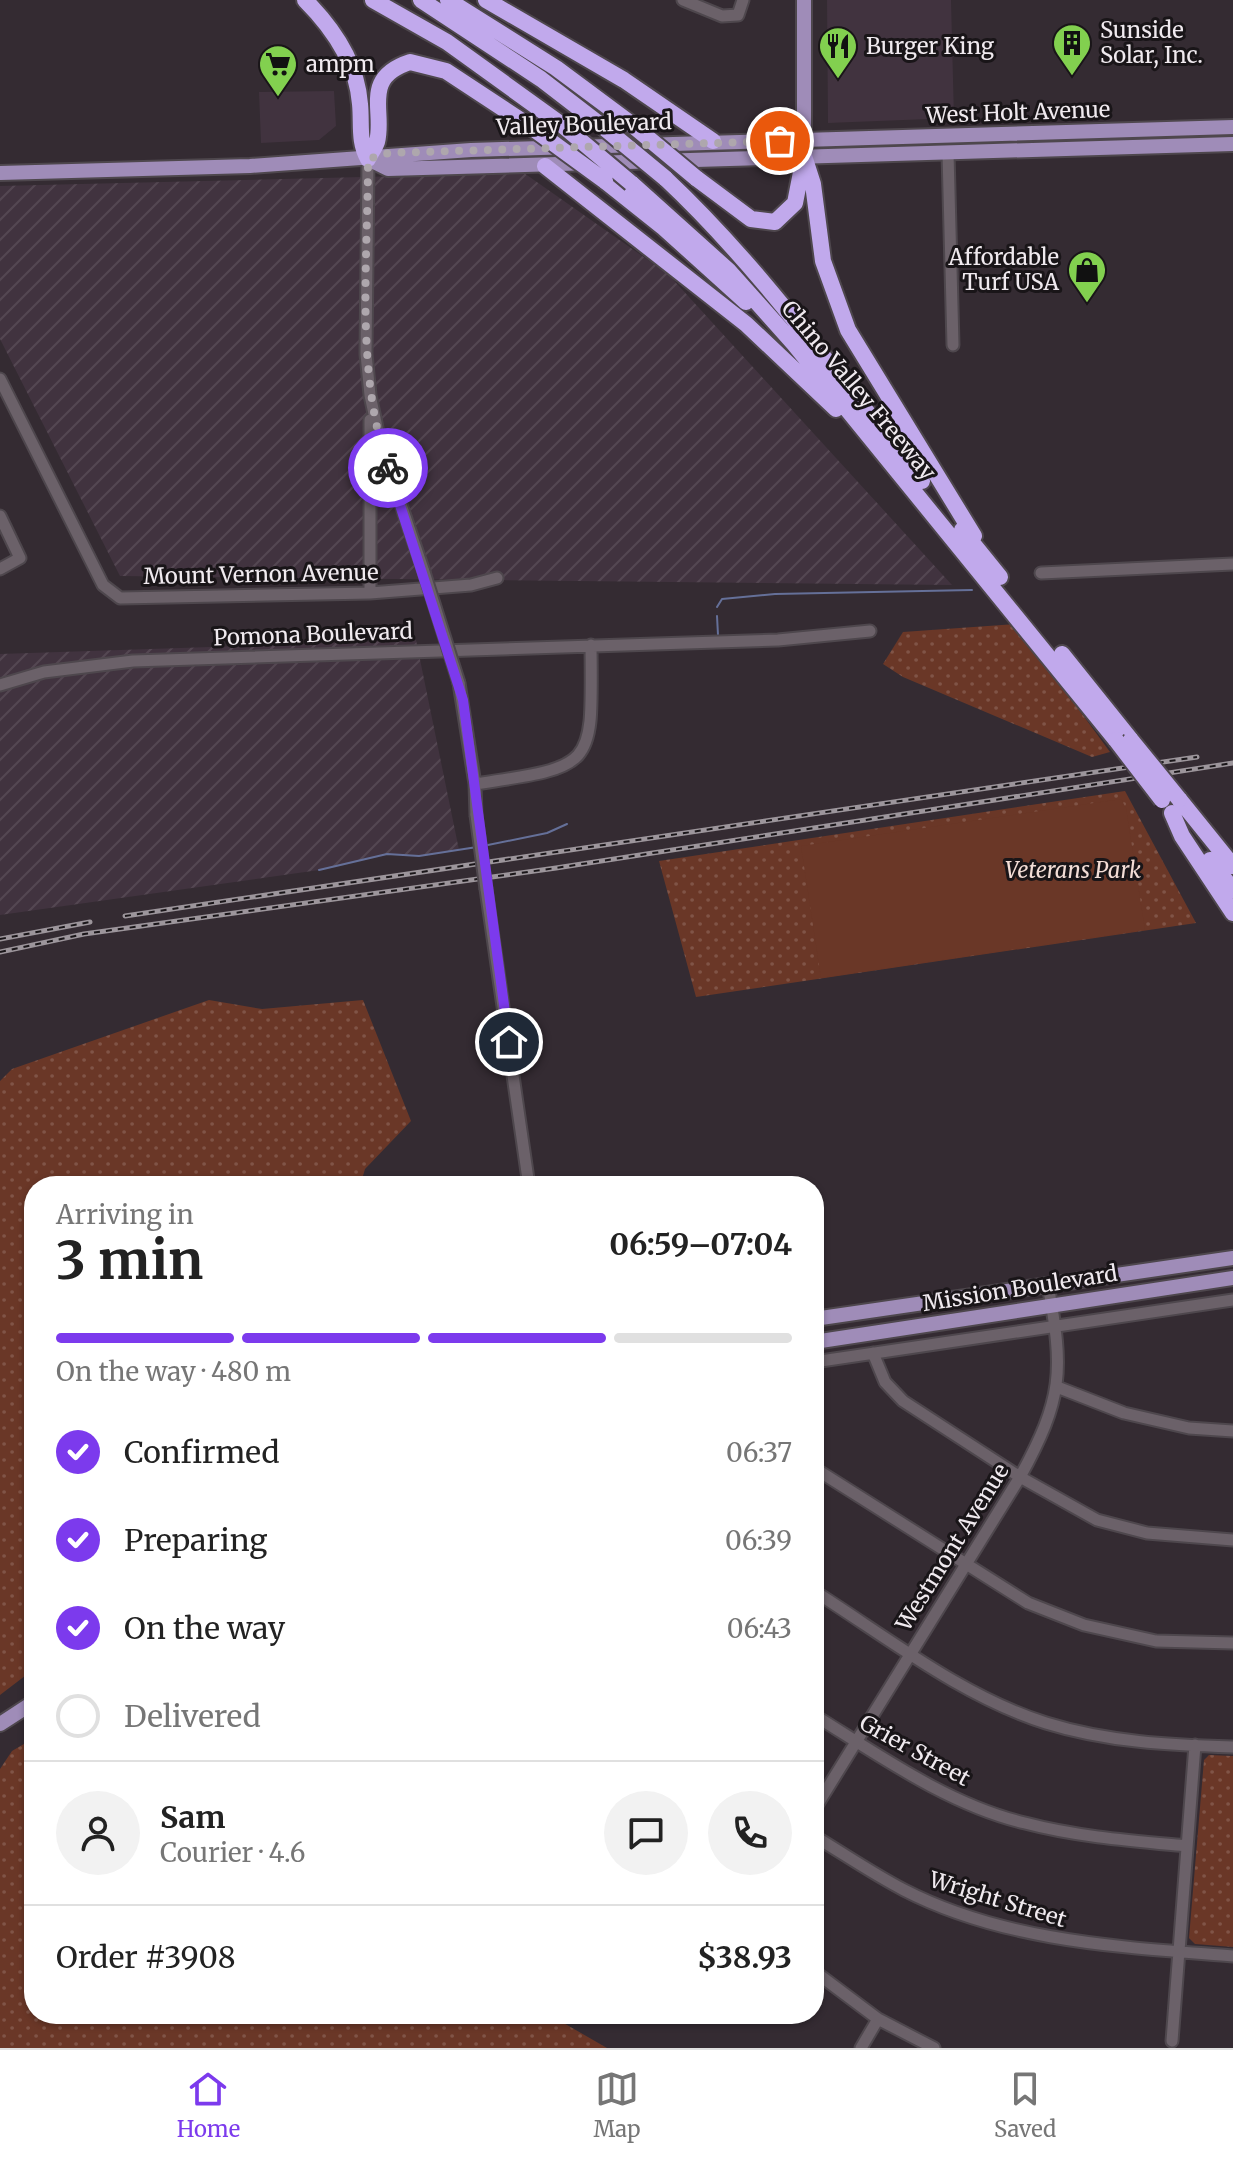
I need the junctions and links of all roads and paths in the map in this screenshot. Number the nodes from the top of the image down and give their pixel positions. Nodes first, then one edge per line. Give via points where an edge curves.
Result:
1 (305, 0) edge
2 (373, 0) edge
3 (421, 0) edge
4 (448, 0) edge
5 (486, 0) edge
6 (683, 0) edge
7 (743, 0) edge
8 (804, 0) edge
9 (1233, 127) edge
10 (1050, 132) junction
11 (713, 141) junction
12 (1233, 144) edge
13 (804, 148) junction
14 (974, 152) junction
15 (948, 153) junction
16 (368, 159) junction
17 (545, 166) junction
18 (0, 173) edge
19 (794, 344) junction
20 (953, 345) dead end
21 (0, 379) edge
22 (370, 395) junction
23 (900, 472) junction
24 (0, 516) edge
25 (985, 564) junction
26 (1233, 564) edge
27 (0, 569) edge
28 (1041, 573) dead end
29 (497, 578) dead end
30 (370, 593) junction
31 (870, 631) dead end
32 (591, 645) junction
33 (0, 685) edge
34 (475, 784) junction
35 (1171, 804) junction
36 (1233, 866) edge
37 (1233, 890) edge
38 (1233, 913) edge
39 (528, 1176) edge
40 (1233, 1258) edge
41 (1233, 1278) edge
42 (1048, 1285) junction
43 (1233, 1300) edge
44 (1051, 1305) junction
45 (824, 1318) edge
46 (1055, 1327) junction
47 (824, 1340) edge
48 (873, 1353) junction
49 (824, 1360) edge
50 (1057, 1387) junction
51 (1233, 1431) edge
52 (824, 1474) edge
53 (1020, 1477) junction
54 (1233, 1540) edge
55 (966, 1563) junction
56 (824, 1597) edge
57 (1233, 1643) edge
58 (911, 1653) junction
59 (24, 1708) edge
60 (824, 1721) edge
61 (0, 1724) edge
62 (856, 1741) junction
63 (1195, 1745) junction
64 (1233, 1747) edge
65 (824, 1794) edge
66 (824, 1842) edge
67 (1187, 1846) junction
68 (1178, 1952) junction
69 (1233, 1956) edge
70 (824, 1978) edge
71 (878, 2019) junction
72 (1172, 2041) dead end
73 (861, 2048) edge
74 (934, 2048) edge

1 - 16 highway via 340,43 355,78 361,146
2 - 19 highway, Chino Valley Freeway, bridge via 447,42 562,125 729,271
3 - 25 highway, Chino Valley Freeway, bridge via 541,79 708,219
4 - 13 highway, bridge via 556,68 751,219 775,222 795,203
5 - 11 highway via 613,73
6 - 7 street via 722,16 738,15
8 - 13 main road
9 - 10 main road, West Holt Avenue
10 - 13 main road, West Holt Avenue
10 - 14 main road via 1039,141 994,143
11 - 13 main road, Valley Boulevard
11 - 16 main road, Valley Boulevard via 389,153
12 - 14 main road, West Holt Avenue
13 - 15 main road, West Holt Avenue
13 - 17 main road, Valley Boulevard
13 - 25 highway via 823,261 848,330
14 - 15 main road, West Holt Avenue
15 - 20 street
16 - 17 main road, Valley Boulevard via 388,169
16 - 18 main road, Valley Boulevard
16 - 19 highway, bridge via 377,142 378,93 392,71 410,62 446,71 605,181
16 - 22 street
17 - 23 highway via 746,324
19 - 23 highway, Chino Valley Freeway
21 - 30 street, Mount Vernon Avenue via 103,585 120,598
22 - 30 street
22 - 34 street, bridge via 381,446 459,683
23 - 25 highway, Chino Valley Freeway
24 - 27 street via 20,558
25 - 35 highway, Chino Valley Freeway, bridge
26 - 28 street
29 - 30 street, Mount Vernon Avenue
31 - 32 street, Pomona Boulevard via 778,640
32 - 33 street, Pomona Boulevard via 133,661 44,672
32 - 34 street via 591,724 579,755 547,774
34 - 39 street, bridge
35 - 36 highway, Chino Valley Freeway
35 - 37 highway, Chino Valley Freeway
35 - 38 highway
40 - 42 main road
41 - 44 main road, Mission Boulevard
42 - 44 street, Westmont Avenue
42 - 45 main road
43 - 46 street
44 - 46 street, Westmont Avenue
44 - 47 main road, Mission Boulevard
46 - 48 street
46 - 50 street, Westmont Avenue
48 - 49 street
48 - 53 street via 885,1382 903,1401
50 - 51 street via 1124,1413 1189,1428
50 - 53 street, Westmont Avenue via 1047,1426
52 - 55 street
53 - 54 street via 1097,1520 1147,1533
53 - 55 street, Westmont Avenue
55 - 57 street via 1028,1603 1084,1625 1156,1641
55 - 58 street, Westmont Avenue
56 - 58 street
58 - 62 street, Westmont Avenue
58 - 63 street via 978,1694 1044,1723 1095,1736
59 - 61 main road
60 - 62 street, Grier Street
62 - 65 street, Westmont Avenue
62 - 67 street, Grier Street via 946,1794 1022,1823 1102,1839
63 - 64 street
63 - 67 street
66 - 68 street, Wright Street via 905,1891 984,1921 1069,1942
67 - 68 street
68 - 69 street, Wright Street
68 - 72 street
70 - 71 street
71 - 73 street
71 - 74 street

